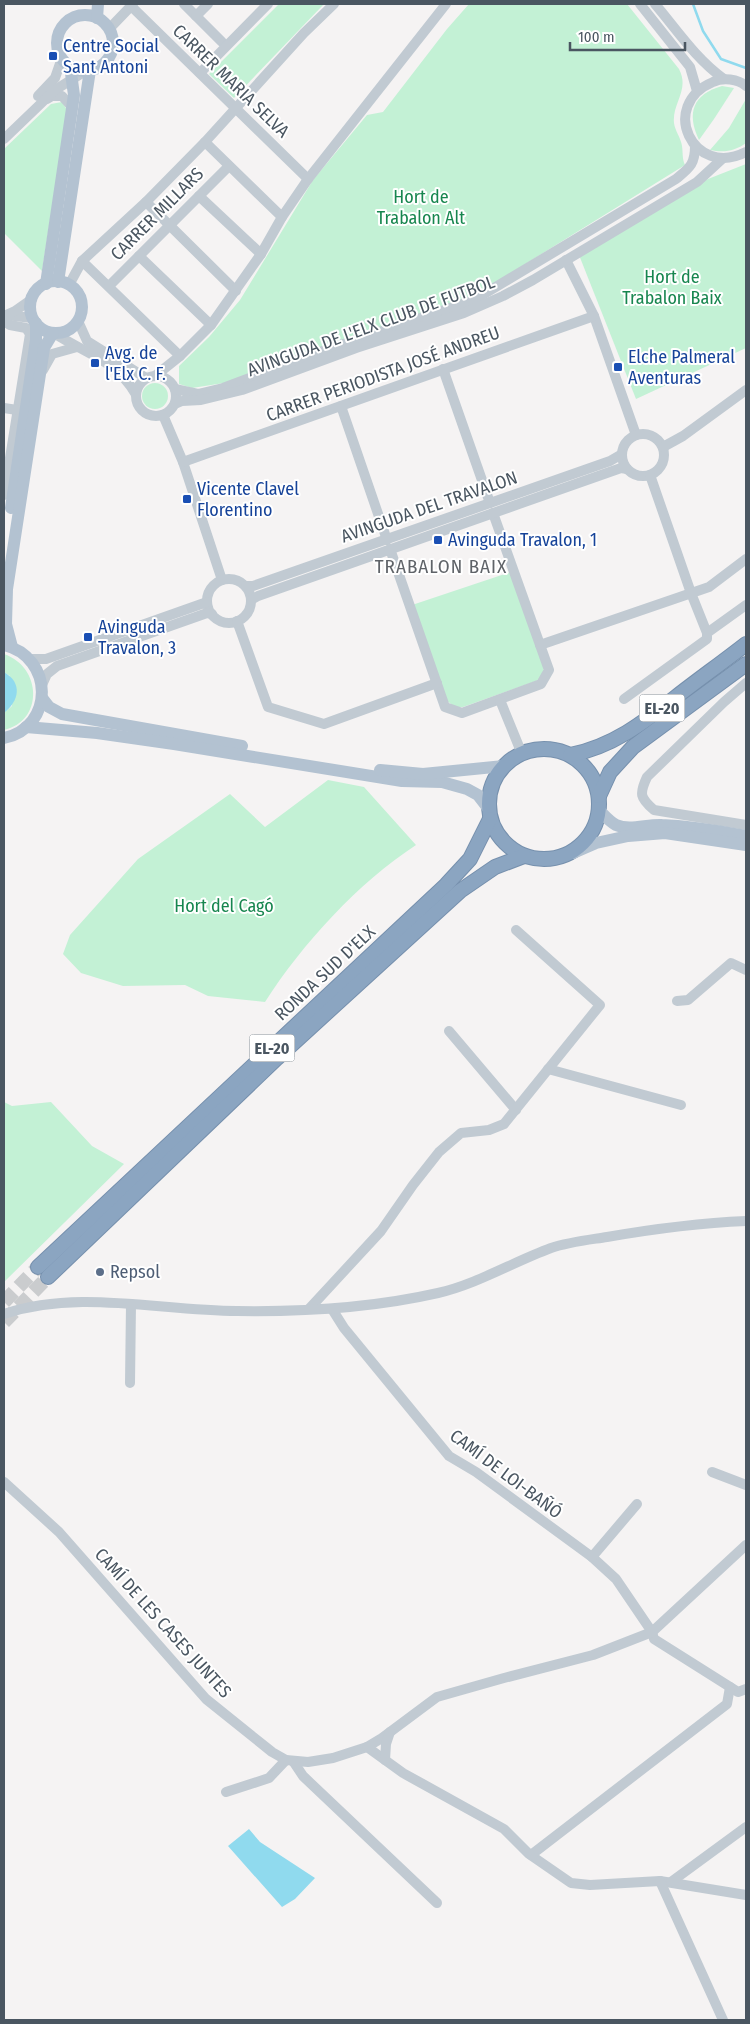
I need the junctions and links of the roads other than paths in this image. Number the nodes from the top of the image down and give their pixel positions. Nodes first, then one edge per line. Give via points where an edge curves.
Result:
1 (98, 4) edge
2 (184, 4) edge
3 (208, 4) edge
4 (268, 4) edge
5 (334, 4) edge
6 (446, 4) edge
7 (640, 4) edge
8 (655, 4) edge
9 (132, 5) edge
10 (83, 10) edge
11 (196, 16) junction
12 (97, 18) junction
13 (109, 29) junction
14 (222, 42) dead end
15 (68, 67) junction
16 (88, 70) junction
17 (200, 73) junction
18 (724, 79) junction
19 (746, 86) edge
20 (697, 91) junction
21 (44, 100) junction
22 (72, 107) junction
23 (235, 108) junction
24 (4, 130) edge
25 (4, 139) edge
26 (205, 142) junction
27 (695, 146) junction
28 (746, 152) edge
29 (722, 159) junction
30 (229, 166) junction
31 (308, 179) junction
32 (199, 196) junction
33 (146, 202) junction
34 (282, 217) junction
35 (170, 226) junction
36 (261, 254) junction
37 (139, 256) junction
38 (82, 260) junction
39 (566, 260) junction
40 (58, 284) junction
41 (109, 286) junction
42 (236, 291) junction
43 (32, 299) junction
44 (594, 316) junction
45 (4, 317) edge
46 (34, 321) junction
47 (78, 321) junction
48 (211, 325) junction
49 (54, 333) junction
50 (77, 347) junction
51 (180, 356) junction
52 (443, 369) junction
53 (40, 375) junction
54 (150, 377) junction
55 (172, 385) junction
56 (746, 390) edge
57 (135, 393) junction
58 (175, 404) junction
59 (340, 406) junction
60 (4, 408) edge
61 (17, 410) junction
62 (163, 416) junction
63 (636, 435) junction
64 (663, 448) junction
65 (622, 454) junction
66 (183, 462) junction
67 (627, 468) junction
68 (650, 475) junction
69 (4, 495) edge
70 (492, 508) junction
71 (388, 544) junction
72 (746, 559) edge
73 (4, 564) edge
74 (222, 580) junction
75 (246, 586) junction
76 (691, 593) junction
77 (251, 600) junction
78 (207, 602) junction
79 (746, 605) edge
80 (212, 614) junction
81 (237, 621) junction
82 (707, 634) junction
83 (746, 644) edge
84 (540, 645) junction
85 (8, 646) edge
86 (30, 659) junction
87 (746, 664) edge
88 (746, 682) edge
89 (437, 683) junction
90 (42, 685) junction
91 (42, 698) junction
92 (624, 699) dead end
93 (500, 700) junction
94 (26, 727) junction
95 (5, 739) edge
96 (522, 754) junction
97 (570, 756) junction
98 (504, 766) junction
99 (599, 803) junction
100 (489, 813) junction
101 (746, 825) edge
102 (746, 836) edge
103 (746, 845) edge
104 (573, 853) junction
105 (524, 856) junction
106 (516, 930) dead end
107 (746, 970) edge
108 (677, 1000) dead end
109 (449, 1031) dead end
110 (548, 1069) junction
111 (681, 1105) dead end
112 (516, 1110) junction
113 (746, 1221) edge
114 (38, 1267) tunnel mouth
115 (48, 1277) tunnel mouth
116 (132, 1304) junction
117 (309, 1309) junction
118 (332, 1309) junction
119 (4, 1314) edge
120 (130, 1383) dead end
121 (712, 1472) dead end
122 (4, 1482) edge
123 (746, 1485) edge
124 (637, 1504) dead end
125 (746, 1545) edge
126 (592, 1557) junction
127 (652, 1632) junction
128 (730, 1687) junction
129 (746, 1689) edge
130 (390, 1732) junction
131 (367, 1747) junction
132 (290, 1760) junction
133 (385, 1760) junction
134 (226, 1792) dead end
135 (746, 1827) edge
136 (531, 1855) junction
137 (660, 1881) junction
138 (670, 1882) junction
139 (746, 1895) edge
140 (436, 1903) dead end
141 (724, 2020) edge

1 - 12 main road
2 - 11 street
3 - 11 street
4 - 17 street
5 - 23 street
6 - 31 street
7 - 20 street via 690,67
8 - 18 street via 693,51
9 - 13 street
9 - 17 street, CARRER MARIA SELVA
10 - 12 main road
10 - 15 main road via 64,25 57,43
11 - 14 street
12 - 13 main road
13 - 16 main road via 113,40 110,56 103,64
15 - 16 main road
15 - 21 street
15 - 22 main road via 74,94
15 - 24 street
16 - 40 main road
17 - 23 street, CARRER MARIA SELVA
18 - 19 street
18 - 20 street
20 - 27 street via 690,99 685,126
21 - 22 street via 62,96
21 - 25 street
22 - 40 main road
23 - 26 street
23 - 31 street, CARRER MARIA SELVA
26 - 30 street
26 - 33 street
27 - 29 street via 710,156
27 - 55 street, AVINGUDA DE L'ELX CLUB DE FUTBOL via 692,166 676,179 474,300 223,388 198,394
28 - 29 street via 735,158
29 - 39 street, AVINGUDA DE L'ELX CLUB DE FUTBOL via 697,182
30 - 32 street, CARRER MILLARS
30 - 34 street
31 - 34 street
32 - 35 street, CARRER MILLARS
32 - 36 street
33 - 35 street
33 - 38 street
34 - 36 street
35 - 37 street, CARRER MILLARS
35 - 42 street
36 - 42 street
37 - 41 street, CARRER MILLARS
37 - 48 street
38 - 40 street
38 - 41 street
39 - 44 street
39 - 58 street, AVINGUDA DE L'ELX CLUB DE FUTBOL via 503,296 464,313 242,390
40 - 43 main road via 36,291
40 - 47 main road via 76,292 82,310
41 - 51 street
42 - 48 street
43 - 45 street
43 - 46 main road via 30,311
44 - 52 street, CARRER PERIODISTA JOSÉ ANDREU
44 - 63 street
45 - 46 street
45 - 61 street via 10,325 26,328 30,334
46 - 49 main road
46 - 73 main road via 36,340
47 - 49 main road via 67,331
47 - 54 street via 88,342
48 - 51 street
49 - 50 street
49 - 53 main road via 44,348
50 - 53 street via 52,354
50 - 57 street via 118,369
51 - 54 street
51 - 55 street
52 - 59 street, CARRER PERIODISTA JOSÉ ANDREU
52 - 70 street
53 - 85 main road via 7,589
54 - 55 street
54 - 57 street via 139,384
55 - 58 street
56 - 64 street
57 - 62 street via 136,402 146,414
58 - 62 street
59 - 66 street, CARRER PERIODISTA JOSÉ ANDREU
59 - 71 street
60 - 61 street
61 - 69 street
62 - 66 street
63 - 64 street via 650,434
63 - 65 street via 627,441
64 - 68 street via 663,464
65 - 67 street
65 - 70 street, AVINGUDA DEL TRAVALON
66 - 74 street
67 - 68 street via 636,475
67 - 70 street, AVINGUDA DEL TRAVALON
68 - 76 street
70 - 71 street, AVINGUDA DEL TRAVALON
70 - 84 street
71 - 75 street, AVINGUDA DEL TRAVALON
71 - 77 street, AVINGUDA DEL TRAVALON
71 - 89 street
72 - 76 street via 709,587
74 - 75 street via 236,580
74 - 78 street via 212,586
75 - 77 street
76 - 82 street
76 - 84 street
77 - 81 street via 247,614
78 - 80 street
78 - 86 street via 46,659
79 - 82 street
80 - 81 street via 220,621
80 - 90 street via 207,613 57,666 47,674
81 - 89 street via 268,707 324,724
82 - 92 street via 707,639
83 - 97 highway, EL-20 via 636,728 609,743
84 - 93 street via 549,670 542,684
85 - 86 main road
86 - 90 main road
87 - 99 highway, EL-20 via 633,747 610,772
88 - 101 street via 647,777 641,790 644,802 654,810
89 - 93 street via 445,707 462,713
90 - 91 main road
91 - 94 main road
91 - 98 main road via 48,707 62,714 370,769 423,774
93 - 96 street
94 - 95 main road
94 - 100 main road via 174,744 402,781 442,782 478,795
96 - 97 highway, EL-20 via 538,749
96 - 98 highway, EL-20
97 - 99 highway, EL-20 via 584,766 594,780
98 - 100 highway, EL-20 via 492,785
99 - 102 main road via 608,820 617,825 660,824
99 - 104 highway, EL-20 via 590,834
100 - 105 highway, EL-20 via 497,834
100 - 114 highway, RONDA SUD D'ELX / EL-20 via 470,859 446,885
103 - 104 main road via 665,833 628,836
104 - 105 highway, EL-20 via 539,859
105 - 115 highway, RONDA SUD D'ELX / EL-20 via 495,867 460,891 277,1058
106 - 110 street via 600,1005
107 - 108 street via 731,963 688,1000
109 - 112 street
110 - 111 street
110 - 112 street
112 - 117 street via 504,1124 489,1130 460,1133 439,1152 381,1231
113 - 118 street via 576,1241 440,1292
116 - 117 street via 238,1311
116 - 119 street via 81,1301 28,1306
116 - 120 street
117 - 118 street
118 - 126 street, CAMÍ DE LOI-BAÑÓ via 449,1456
121 - 123 street
122 - 132 street, CAMÍ DE LES CASES JUNTES via 59,1532 206,1699 272,1752
124 - 126 street
125 - 127 street
126 - 127 street, CAMÍ DE LOI-BAÑÓ via 616,1579
127 - 128 street, CAMÍ DE LOI-BAÑÓ via 654,1639
127 - 130 street via 593,1656 436,1697
128 - 129 street via 738,1692
128 - 136 street via 727,1704
130 - 131 street
130 - 133 street
131 - 132 street via 308,1762
131 - 133 street
132 - 134 street via 268,1778
132 - 140 street
133 - 136 street via 504,1829
135 - 138 street
136 - 137 street via 571,1883
137 - 138 street
137 - 141 street
138 - 139 street

